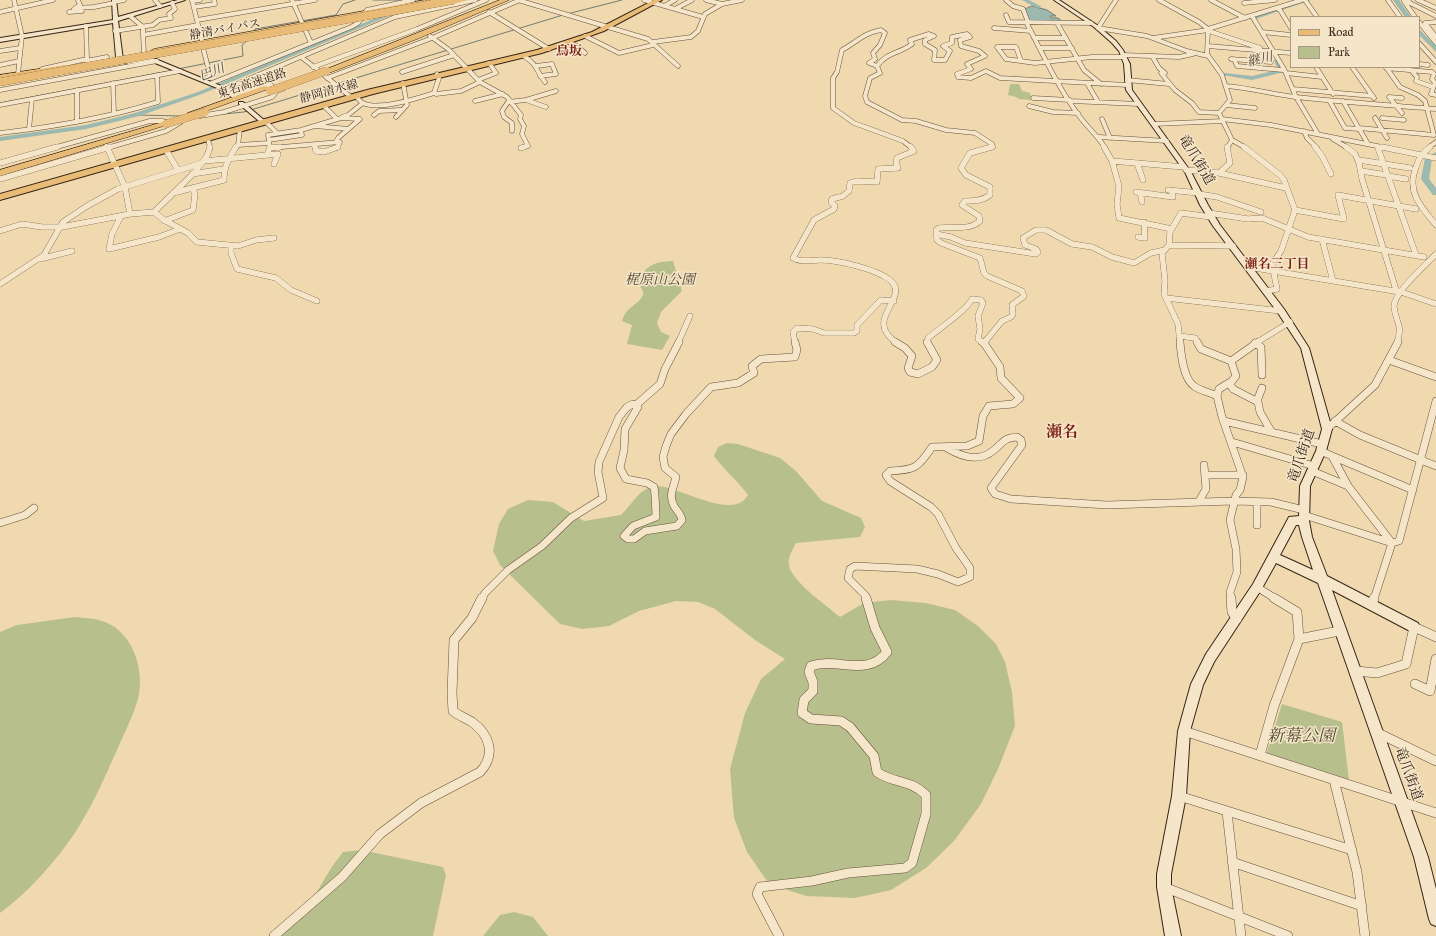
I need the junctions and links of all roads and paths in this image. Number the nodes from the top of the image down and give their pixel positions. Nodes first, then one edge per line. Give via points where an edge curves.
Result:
1 (14, 0) edge
2 (53, 0) edge
3 (78, 0) edge
4 (124, 0) edge
5 (156, 0) edge
6 (183, 0) edge
7 (200, 0) edge
8 (214, 0) edge
9 (315, 0) edge
10 (413, 0) edge
11 (435, 0) edge
12 (444, 0) edge
13 (454, 0) edge
14 (466, 0) edge
15 (475, 0) edge
16 (486, 0) edge
17 (499, 0) edge
18 (506, 0) edge
19 (519, 0) edge
20 (644, 0) edge
21 (675, 0) edge
22 (692, 0) edge
23 (706, 0) edge
24 (742, 0) edge
25 (1006, 0) edge
26 (1056, 0) edge
27 (1107, 0) edge
28 (1172, 0) edge
29 (1211, 0) edge
30 (1276, 0) edge
31 (1304, 0) edge
32 (1388, 0) edge
33 (1403, 0) edge
34 (1408, 0) edge
35 (1418, 0) edge
36 (114, 1) edge
37 (192, 1) edge
38 (1160, 1) edge
39 (1264, 1) edge
40 (293, 2) edge
41 (1115, 2) edge
42 (172, 3) junction
43 (659, 3) edge
44 (1244, 3) dead end
45 (722, 4) junction
46 (160, 6) junction
47 (15, 7) junction
48 (91, 7) junction
49 (194, 7) junction
50 (75, 8) junction
51 (1277, 8) junction
52 (1436, 8) edge
53 (675, 9) junction
54 (486, 11) dead end
55 (0, 12) edge
56 (380, 13) junction
57 (491, 13) junction
58 (1006, 15) dead end
59 (130, 16) junction
60 (703, 16) junction
61 (1252, 16) junction
62 (1316, 16) edge
63 (1399, 16) edge
64 (1414, 16) edge
65 (1436, 16) edge
66 (363, 17) junction
67 (1245, 18) junction
68 (115, 21) junction
69 (197, 22) junction
70 (1009, 22) junction
71 (1027, 22) junction
72 (1436, 22) edge
73 (1057, 23) junction
74 (1091, 23) junction
75 (1420, 23) edge
76 (86, 26) junction
77 (142, 26) junction
78 (304, 26) junction
79 (1290, 26) edge
80 (608, 27) junction
81 (994, 28) dead end
82 (1098, 28) junction
83 (417, 29) junction
84 (1005, 30) junction
85 (1208, 30) junction
86 (115, 31) junction
87 (421, 31) dead end
88 (1031, 31) junction
89 (1262, 32) junction
90 (143, 35) junction
91 (428, 35) dead end
92 (1290, 35) edge
93 (22, 36) junction
94 (585, 36) junction
95 (1436, 37) edge
96 (432, 38) junction
97 (1034, 38) junction
98 (1066, 38) junction
99 (1153, 38) junction
100 (0, 40) edge
101 (223, 41) junction
102 (568, 42) junction
103 (1244, 42) junction
104 (311, 43) junction
105 (1436, 43) edge
106 (203, 44) junction
107 (653, 44) junction
108 (1420, 44) edge
109 (1208, 46) junction
110 (20, 48) junction
111 (367, 48) junction
112 (1040, 48) junction
113 (1072, 48) junction
114 (190, 49) junction
115 (549, 49) junction
116 (372, 50) dead end
117 (1247, 50) junction
118 (0, 51) edge
119 (154, 51) junction
120 (144, 52) junction
121 (1272, 52) junction
122 (585, 53) dead end
123 (1194, 53) junction
124 (1290, 53) edge
125 (454, 56) junction
126 (524, 56) junction
127 (1124, 56) junction
128 (1152, 56) junction
129 (1208, 56) junction
130 (107, 57) dead end
131 (301, 57) junction
132 (1078, 58) junction
133 (120, 59) junction
134 (19, 61) junction
135 (86, 61) junction
136 (1021, 61) junction
137 (1258, 61) junction
138 (157, 62) junction
139 (1048, 62) junction
140 (1271, 62) dead end
141 (1436, 62) edge
142 (489, 63) junction
143 (0, 64) edge
144 (1420, 64) edge
145 (96, 65) junction
146 (1428, 65) dead end
147 (536, 66) junction
148 (678, 66) dead end
149 (877, 66) junction
150 (314, 67) junction
151 (465, 68) junction
152 (1261, 68) junction
153 (1317, 68) edge
154 (1353, 68) edge
155 (1387, 68) edge
156 (1394, 68) edge
157 (76, 69) junction
158 (48, 70) junction
159 (1411, 70) junction
160 (34, 71) junction
161 (180, 71) junction
162 (402, 72) dead end
163 (1284, 72) junction
164 (325, 73) junction
165 (18, 74) junction
166 (437, 74) junction
167 (157, 75) junction
168 (540, 76) junction
169 (1322, 76) junction
170 (44, 77) junction
171 (204, 80) junction
172 (0, 81) edge
173 (479, 81) junction
174 (1058, 82) junction
175 (1127, 82) junction
176 (212, 83) junction
177 (403, 83) junction
178 (1087, 83) junction
179 (112, 84) junction
180 (1101, 84) junction
181 (1169, 84) junction
182 (1435, 84) edge
183 (1226, 86) junction
184 (225, 89) junction
185 (1293, 89) junction
186 (0, 90) edge
187 (77, 90) junction
188 (271, 90) junction
189 (556, 91) dead end
190 (1332, 92) junction
191 (434, 93) junction
192 (548, 93) junction
193 (503, 94) junction
194 (1436, 95) edge
195 (234, 96) joint
196 (353, 96) junction
197 (1373, 96) junction
198 (1296, 97) junction
199 (1033, 98) dead end
200 (1402, 98) dead end
201 (32, 99) junction
202 (526, 100) junction
203 (1070, 100) junction
204 (1329, 100) junction
205 (511, 101) junction
206 (1340, 101) junction
207 (406, 102) junction
208 (475, 102) dead end
209 (1098, 102) junction
210 (363, 103) junction
211 (1139, 104) junction
212 (0, 105) edge
213 (324, 105) junction
214 (1226, 105) junction
215 (1381, 105) junction
216 (1029, 106) dead end
217 (1395, 106) junction
218 (246, 107) junction
219 (546, 107) dead end
220 (1255, 108) dead end
221 (1386, 109) dead end
222 (1428, 109) junction
223 (1436, 109) edge
224 (401, 110) junction
225 (207, 113) junction
226 (1219, 113) junction
227 (1402, 113) dead end
228 (114, 114) junction
229 (1078, 114) junction
230 (1389, 114) dead end
231 (194, 115) junction
232 (374, 115) dead end
233 (396, 117) dead end
234 (1339, 117) junction
235 (1352, 117) junction
236 (339, 118) junction
237 (1375, 118) dead end
238 (1382, 118) dead end
239 (1102, 119) dead end
240 (1393, 119) junction
241 (1222, 120) junction
242 (1404, 120) dead end
243 (263, 121) junction
244 (77, 122) junction
245 (167, 124) junction
246 (1154, 124) junction
247 (312, 126) junction
248 (240, 128) junction
249 (29, 129) junction
250 (349, 129) junction
251 (1359, 129) junction
252 (301, 130) junction
253 (512, 131) dead end
254 (1304, 131) junction
255 (1383, 131) junction
256 (0, 132) edge
257 (277, 133) junction
258 (1318, 134) junction
259 (1329, 136) junction
260 (1099, 137) junction
261 (1110, 138) junction
262 (1387, 138) dead end
263 (208, 139) junction
264 (1232, 140) junction
265 (1167, 141) junction
266 (336, 142) junction
267 (1436, 142) edge
268 (1368, 144) junction
269 (238, 145) junction
270 (314, 145) junction
271 (107, 147) junction
272 (269, 147) junction
273 (521, 148) dead end
274 (1378, 148) dead end
275 (166, 150) junction
276 (234, 152) junction
277 (1422, 155) junction
278 (1436, 158) edge
279 (228, 159) junction
280 (1359, 160) junction
281 (1112, 161) junction
282 (203, 162) junction
283 (0, 163) edge
284 (1383, 163) junction
285 (274, 164) dead end
286 (1137, 164) junction
287 (115, 165) junction
288 (1185, 168) junction
289 (1410, 168) dead end
290 (0, 169) edge
291 (224, 169) junction
292 (178, 170) junction
293 (1361, 171) junction
294 (0, 173) edge
295 (1219, 173) junction
296 (192, 174) junction
297 (1331, 174) dead end
298 (1388, 176) junction
299 (0, 179) edge
300 (1406, 179) dead end
301 (1143, 180) dead end
302 (125, 187) junction
303 (192, 188) junction
304 (1286, 188) junction
305 (172, 193) junction
306 (1199, 194) junction
307 (0, 197) edge
308 (1369, 201) junction
309 (1142, 202) dead end
310 (1398, 206) junction
311 (1416, 209) dead end
312 (1295, 210) junction
313 (154, 212) junction
314 (1261, 212) dead end
315 (130, 214) junction
316 (1210, 215) junction
317 (121, 216) junction
318 (164, 220) junction
319 (1144, 222) junction
320 (1436, 225) edge
321 (62, 227) junction
322 (180, 229) junction
323 (1172, 229) junction
324 (1290, 229) junction
325 (0, 231) edge
326 (936, 234) junction
327 (1138, 237) dead end
328 (274, 238) dead end
329 (1322, 239) junction
330 (1169, 245) junction
331 (231, 246) junction
332 (1233, 246) junction
333 (1165, 250) junction
334 (1384, 250) junction
335 (72, 251) dead end
336 (1436, 254) edge
337 (1416, 256) junction
338 (1424, 257) dead end
339 (40, 259) junction
340 (1249, 267) junction
341 (1272, 270) junction
342 (1333, 281) junction
343 (0, 284) edge
344 (1266, 291) junction
345 (1400, 292) junction
346 (1166, 298) junction
347 (317, 301) dead end
348 (894, 301) junction
349 (1436, 304) edge
350 (1281, 311) junction
351 (690, 316) dead end
352 (1290, 322) junction
353 (1179, 336) junction
354 (984, 343) junction
355 (1255, 343) junction
356 (1389, 360) junction
357 (1231, 361) junction
358 (1262, 375) dead end
359 (1436, 377) edge
360 (1229, 383) junction
361 (1262, 388) dead end
362 (1217, 396) junction
363 (1257, 401) junction
364 (1436, 401) edge
365 (636, 405) junction
366 (1224, 421) junction
367 (1335, 421) junction
368 (1327, 429) junction
369 (1271, 431) junction
370 (1232, 442) junction
371 (947, 448) junction
372 (1321, 448) junction
373 (1332, 456) junction
374 (1421, 460) junction
375 (1204, 465) dead end
376 (1436, 466) edge
377 (1313, 469) junction
378 (1206, 475) junction
379 (1243, 475) junction
380 (1348, 486) junction
381 (1413, 490) junction
382 (1199, 501) junction
383 (1234, 501) junction
384 (1257, 503) junction
385 (34, 508) dead end
386 (1304, 515) junction
387 (0, 523) edge
388 (1257, 525) dead end
389 (1392, 543) junction
390 (1274, 557) junction
391 (1321, 579) junction
392 (1257, 587) junction
393 (1372, 604) junction
394 (1237, 619) junction
395 (1414, 626) junction
396 (1340, 631) junction
397 (1436, 637) edge
398 (1299, 639) junction
399 (1436, 659) edge
400 (1356, 671) junction
401 (1415, 684) dead end
402 (1184, 731) junction
403 (1378, 733) junction
404 (1260, 755) junction
405 (1436, 761) edge
406 (1334, 780) junction
407 (1179, 796) junction
408 (1402, 801) junction
409 (1227, 812) junction
410 (1436, 813) edge
411 (1352, 850) junction
412 (1232, 862) junction
413 (1164, 887) junction
414 (1362, 906) junction
415 (1238, 916) junction
416 (1436, 919) edge
417 (274, 936) edge
418 (778, 936) edge
419 (1173, 936) edge
420 (1240, 936) edge
421 (1288, 936) edge
422 (1365, 936) edge

1 - 47 street
2 - 47 street
3 - 50 street via 80,5
4 - 36 street
5 - 46 street
6 - 42 main road
7 - 37 street
8 - 49 street via 215,4
9 - 40 street
10 - 66 street via 370,9
11 - 66 highway
12 - 56 highway, 静清バイパス, bridge
13 - 56 highway, 静清バイパス, bridge
14 - 66 highway, bridge
15 - 131 street via 395,18
16 - 83 street via 478,6
17 - 164 highway, 東名高速道路
18 - 164 highway, 東名高速道路
19 - 57 street
19 - 80 street
20 - 43 street
21 - 43 street
22 - 53 street
23 - 45 street
24 - 45 street
25 - 71 street via 1013,6 1024,9
26 - 74 main road
27 - 41 street
28 - 38 street
29 - 67 street
30 - 39 street
31 - 51 street
31 - 62 street
32 - 63 street
33 - 64 street
34 - 65 street
35 - 52 street
36 - 48 street
36 - 68 main road
37 - 49 street
38 - 85 street via 1199,22
39 - 44 street
39 - 51 street
40 - 69 street
40 - 78 street
41 - 82 street
42 - 46 main road
42 - 77 street via 175,9 169,14 171,18
43 - 53 street
43 - 80 main road, 静岡清水線
45 - 60 street
46 - 59 main road
47 - 55 street
47 - 93 street
48 - 50 street
48 - 50 street via 90,11 67,13
49 - 69 street
51 - 61 street
51 - 79 street
53 - 60 street
54 - 57 street
56 - 101 highway, bridge
56 - 172 highway, 静清バイパス, bridge
57 - 96 street
57 - 115 street
58 - 70 street
59 - 68 main road
59 - 77 street
60 - 107 street via 698,31 691,37
61 - 67 street
61 - 89 street
66 - 78 highway
66 - 104 street via 351,27
67 - 85 street
68 - 76 main road
68 - 86 main road
69 - 90 street
69 - 106 street
70 - 71 street
70 - 84 street
71 - 73 street
71 - 88 street
72 - 95 street via 1426,23
73 - 74 street
73 - 98 street
74 - 82 main road
75 - 105 street
76 - 93 main road
76 - 135 street
77 - 86 street
77 - 90 street
78 - 104 street
78 - 106 highway
80 - 94 main road, 静岡清水線
80 - 107 street via 648,39
81 - 84 street
82 - 99 street
82 - 127 main road
83 - 87 street
83 - 111 street
84 - 88 street
85 - 99 street
85 - 103 street
85 - 109 street
86 - 133 main road
88 - 97 street
89 - 92 street
89 - 121 street
90 - 120 street
91 - 96 street
93 - 100 main road
93 - 110 street
94 - 102 main road, 静岡清水線
94 - 107 street via 619,53
96 - 125 street
96 - 164 street
97 - 98 street
97 - 112 street
98 - 113 street
99 - 123 street
101 - 114 highway
101 - 119 highway
102 - 115 main road, 静岡清水線
102 - 122 street
103 - 117 street
103 - 121 street
104 - 176 street
106 - 114 highway
106 - 119 highway
106 - 171 street via 210,75
107 - 148 street
108 - 141 street
109 - 117 street
109 - 129 street
110 - 118 street
110 - 134 street
111 - 116 street
111 - 150 street
112 - 113 street
112 - 139 street
113 - 132 street
114 - 133 highway
115 - 126 main road, 静岡清水線
117 - 121 street
119 - 120 highway
120 - 133 highway
121 - 124 street
121 - 163 street
123 - 128 street via 1179,57
123 - 129 street
125 - 151 street
125 - 162 street
126 - 142 main road, 静岡清水線
126 - 147 street
127 - 128 street
127 - 132 street
127 - 175 main road, 竜爪街道 via 1127,63
128 - 181 street via 1165,73 1161,73
129 - 183 street via 1222,74
130 - 135 street
131 - 150 street
131 - 184 street
132 - 139 street
132 - 180 street via 1084,70
133 - 138 main road via 129,62 148,58
133 - 145 highway
133 - 158 highway
134 - 143 street
134 - 165 street
135 - 160 street
136 - 136 street via 1006,59 997,47 1016,48
136 - 139 street
137 - 140 street
137 - 152 street
137 - 152 street via 1233,59 1237,66
138 - 161 main road
138 - 186 street
139 - 174 street
142 - 151 main road, 静岡清水線
142 - 173 street via 496,73
144 - 146 street
145 - 157 highway
145 - 170 street via 86,70
147 - 168 street
147 - 168 street via 552,64 556,74
149 - 174 street via 884,56 905,50 912,44 910,40 928,34 934,36 925,42 935,50 935,61 944,61 950,52 943,46 952,43 952,37 967,34 970,37 961,38 961,46 979,51 985,56 967,64 971,69 957,74 958,77 971,78 986,70 997,77
149 - 326 street via 880,73 870,78 865,96 872,106 902,120 923,122 946,130 975,133 992,144 993,147 970,152 961,168 968,177 990,188 990,195 987,198 965,201 962,205 979,216 980,221 968,227 939,228
149 - 348 street via 869,63 875,59 873,53 885,33 881,30 861,36 855,44 842,50 833,78 833,108 838,114 904,143 914,151 897,158 898,168 878,168 877,182 850,183 849,191 832,199 834,209 814,220 792,258 801,261 843,263 878,274 893,282
150 - 164 street
151 - 166 main road, 静岡清水線
151 - 173 street
152 - 163 street
153 - 169 street
154 - 197 street
155 - 222 street via 1400,87 1418,95 1425,101
156 - 159 street
157 - 170 highway
157 - 172 highway
158 - 160 highway
158 - 172 highway via 10,76
159 - 182 street via 1419,84
159 - 182 street via 1432,72
160 - 165 highway
161 - 167 street
161 - 171 main road
163 - 169 street
163 - 185 street
164 - 188 highway, 東名高速道路, bridge
164 - 196 street
165 - 172 highway
166 - 177 main road, 静岡清水線
166 - 191 street via 439,78
167 - 179 street
167 - 228 street via 158,102
168 - 192 street
169 - 190 street
170 - 172 highway
171 - 176 main road
173 - 191 street via 461,91
173 - 193 street
174 - 178 street
174 - 203 street
175 - 180 street
175 - 181 street
175 - 211 main road, 竜爪街道
176 - 184 main road
177 - 196 main road, 静岡清水線
177 - 207 street
178 - 180 street
178 - 209 street
179 - 187 street
179 - 228 street
181 - 226 street via 1199,112
182 - 194 street via 1431,94
183 - 198 street
183 - 214 street via 1230,100
184 - 195 main road
185 - 190 street
185 - 198 street
187 - 201 street
187 - 244 street
188 - 195 street via 271,86 264,85
188 - 218 street via 272,97
188 - 225 highway, 東名高速道路
188 - 231 highway, 東名高速道路
189 - 192 street
190 - 197 street
190 - 206 street
191 - 207 street
192 - 202 street
193 - 205 street
193 - 208 street
196 - 210 street
196 - 213 main road, 静岡清水線
197 - 215 street
198 - 204 street
198 - 258 street
199 - 203 street
200 - 217 street via 1389,97
201 - 212 street
201 - 249 street
202 - 205 street
202 - 219 street
203 - 209 street
203 - 229 street
204 - 206 street
204 - 234 street
205 - 253 street via 502,111 504,117 512,123
205 - 273 street via 521,115 520,119 524,126 522,134 528,146
206 - 215 street
206 - 235 street
207 - 210 street via 381,105
207 - 224 street via 407,105
209 - 211 street
210 - 236 street via 348,115
211 - 246 main road, 竜爪街道
213 - 236 street
213 - 243 main road, 静岡清水線
214 - 220 street
214 - 226 street
215 - 217 street
215 - 221 street
216 - 229 street via 1053,112
217 - 222 street
217 - 227 street
218 - 225 street
218 - 243 main road
222 - 223 street
222 - 255 street via 1433,136
224 - 232 street via 379,111
224 - 233 street
225 - 231 street, bridge
225 - 245 highway, 東名高速道路, bridge
226 - 241 street
228 - 244 street
229 - 260 street
230 - 240 street
231 - 245 highway, 東名高速道路, bridge
231 - 245 street
234 - 235 street
234 - 251 street via 1345,128
235 - 251 street
236 - 247 street
236 - 250 street via 360,119
237 - 255 street
238 - 240 street
239 - 261 street
240 - 242 street
241 - 246 street
241 - 254 street
241 - 264 street
243 - 248 main road, 静岡清水線
243 - 257 street
244 - 249 street
245 - 271 street via 166,131
245 - 283 street via 162,121 150,121
245 - 290 highway, 東名高速道路
245 - 294 highway, 東名高速道路
246 - 265 main road, 竜爪街道
247 - 250 street
247 - 252 street
248 - 263 main road, 静岡清水線
248 - 269 street
249 - 256 street
250 - 266 street
251 - 255 street
251 - 268 street
252 - 257 street
252 - 272 street via 302,135
254 - 258 street
254 - 297 street via 1305,138 1322,154 1324,164
255 - 262 street
257 - 272 street via 268,135
258 - 259 street
259 - 268 street
259 - 280 street via 1354,152
260 - 261 street
260 - 281 street
261 - 265 street
263 - 275 main road, 静岡清水線
263 - 282 street via 210,151
264 - 295 street via 1227,146 1230,163
264 - 304 street via 1280,175
265 - 288 main road, 竜爪街道
266 - 270 street
266 - 270 street via 340,142 338,148 324,152 316,151
267 - 277 street
268 - 277 street
269 - 272 street
269 - 276 street
270 - 272 street
271 - 287 street
271 - 299 street
272 - 276 street
272 - 279 street
272 - 285 street via 278,154
274 - 284 street
275 - 287 main road, 静岡清水線
275 - 292 street
276 - 279 street
277 - 278 street
277 - 320 street via 1412,178 1412,189 1417,202
279 - 282 street
279 - 291 street
280 - 284 street
280 - 293 street
281 - 286 street
281 - 319 street via 1120,186 1117,204 1119,218
282 - 292 street
282 - 296 street
284 - 289 street
284 - 298 street
286 - 288 street
286 - 301 street
287 - 302 street
287 - 307 main road, 静岡清水線
288 - 295 street
288 - 306 main road, 竜爪街道
291 - 296 street
291 - 303 street via 224,180
292 - 302 street
293 - 298 street
293 - 308 street
295 - 304 street
296 - 305 street
298 - 300 street
298 - 310 street
302 - 315 street
302 - 321 street via 80,210 63,222
303 - 305 street
303 - 318 street via 195,194 193,210
304 - 312 street
305 - 313 street
306 - 309 street via 1170,190 1173,197 1138,192
306 - 314 street via 1217,197
306 - 316 main road, 竜爪街道
308 - 310 street
308 - 312 street via 1338,195 1344,219
308 - 334 street
310 - 311 street
310 - 337 street
312 - 324 street
313 - 315 street
313 - 318 street
315 - 317 street
316 - 323 street via 1181,213
316 - 324 street via 1262,218
316 - 332 main road, 竜爪街道
317 - 321 street
317 - 322 street via 112,234 109,249
318 - 322 street
319 - 323 street
319 - 327 street via 1145,238
321 - 325 street via 22,224
321 - 339 street
322 - 331 street via 197,242
323 - 330 street
324 - 329 street via 1308,237
324 - 341 street via 1272,264
326 - 333 street via 951,237 965,244 1036,254 1036,249 1025,245 1023,238 1036,230 1046,230 1072,244 1092,247 1112,257 1134,263 1151,253
326 - 354 street via 938,240 980,258 987,276 1024,294 1012,305 1011,317 1002,321
328 - 331 street
329 - 334 street
329 - 342 street
330 - 332 street
330 - 333 street
331 - 347 street via 237,269 276,278 291,290
332 - 340 main road, 竜爪街道
333 - 346 street via 1162,256
334 - 337 street
334 - 345 street via 1396,290
335 - 339 street
336 - 345 street
337 - 338 street
339 - 343 street
340 - 341 street
340 - 344 main road, 竜爪街道
341 - 342 street
341 - 344 street via 1277,289
342 - 345 street
344 - 350 main road, 竜爪街道
345 - 349 street
345 - 356 street via 1394,306 1401,329
346 - 350 street
346 - 353 street via 1175,315
348 - 354 street via 884,313 885,333 910,352 912,356 908,367 914,374 925,373 936,363 936,354 928,347 928,338 969,306 972,299 983,302 978,316 980,330 977,336
348 - 365 street via 881,300 857,325 857,331 854,333 824,333 797,328 793,332 798,353 795,357 766,357 755,362 752,366 754,373 750,377 727,386 711,387 674,429 663,453 665,468 676,477 671,493 674,508 682,520 677,526 645,530 628,539 624,536 625,531 656,517 658,511 654,503 653,485 626,479 619,466 624,452 625,428 637,410
350 - 352 main road, 竜爪街道
351 - 365 street via 660,384
352 - 355 street
352 - 368 main road, 竜爪街道 via 1305,348
353 - 357 street via 1195,338 1201,349
353 - 362 street via 1182,362 1191,383
354 - 371 street via 1000,367 1000,378 1020,398 1013,404 989,406 979,441 973,446
355 - 357 street
355 - 358 street via 1261,347
356 - 359 street
356 - 367 street via 1375,385
357 - 360 street via 1236,376 1235,380
360 - 362 street via 1219,389
360 - 363 street via 1233,389
361 - 363 street
362 - 366 street
363 - 369 street
364 - 374 street
365 - 417 street via 630,405 625,410 599,460 602,498 571,518 542,546 508,570 485,593 472,618 454,640 451,688 453,711 471,722 488,742 491,756 487,766 421,803 380,834 342,877
366 - 369 street
366 - 370 street
367 - 368 street
367 - 374 street via 1360,435
368 - 372 main road, 竜爪街道
369 - 372 street
370 - 377 street
370 - 379 street
371 - 382 street via 962,457 975,458 991,453 1006,438 1017,437 1021,440 1022,445 991,488 995,494 1006,498 1107,505
371 - 418 street via 932,447 920,465 909,470 890,471 886,475 890,481 938,514 970,568 970,577 958,582 932,572 900,566 859,564 852,567 848,578 865,596 886,652 883,659 876,664 863,666 821,663 811,666 809,672 813,690 801,706 802,713 811,720 840,720 850,727 874,756 877,772 884,778 919,786 926,795 926,814 912,863 905,868 848,873 812,881 760,887 757,894
372 - 373 street
372 - 377 main road, 竜爪街道
373 - 380 street
373 - 381 street
374 - 376 street
374 - 381 street
375 - 378 street
377 - 380 street
377 - 386 main road, 竜爪街道 via 1305,486
378 - 379 street
378 - 382 street via 1205,494
379 - 383 street via 1243,483
380 - 389 street
381 - 389 street via 1399,541
382 - 383 street
383 - 384 street
383 - 394 street via 1230,520 1236,549 1236,572 1230,592 1232,612
384 - 386 street via 1271,502
384 - 388 street
385 - 387 street via 25,515
386 - 389 street
386 - 390 main road via 1293,520
386 - 391 main road, 竜爪街道 via 1307,537
389 - 393 street
390 - 391 main road
390 - 392 main road
391 - 393 main road
391 - 396 main road, 竜爪街道
392 - 394 main road
392 - 398 street via 1296,612
393 - 395 main road
394 - 402 main road via 1210,658 1197,684
395 - 397 street
395 - 400 street via 1406,664 1377,673
396 - 398 street
396 - 400 main road, 竜爪街道
398 - 404 street via 1274,706
399 - 401 street via 1430,691
400 - 403 main road, 竜爪街道
402 - 404 street
402 - 407 main road
403 - 405 street
403 - 408 main road, 竜爪街道
404 - 406 street
406 - 408 street
406 - 411 street
407 - 409 street
407 - 413 main road via 1164,874
408 - 410 street
408 - 416 main road, 竜爪街道 via 1421,857
409 - 411 street
409 - 412 street
411 - 414 street
412 - 414 street
412 - 415 street
413 - 415 street
413 - 419 main road
414 - 422 street
415 - 420 street
415 - 421 street

